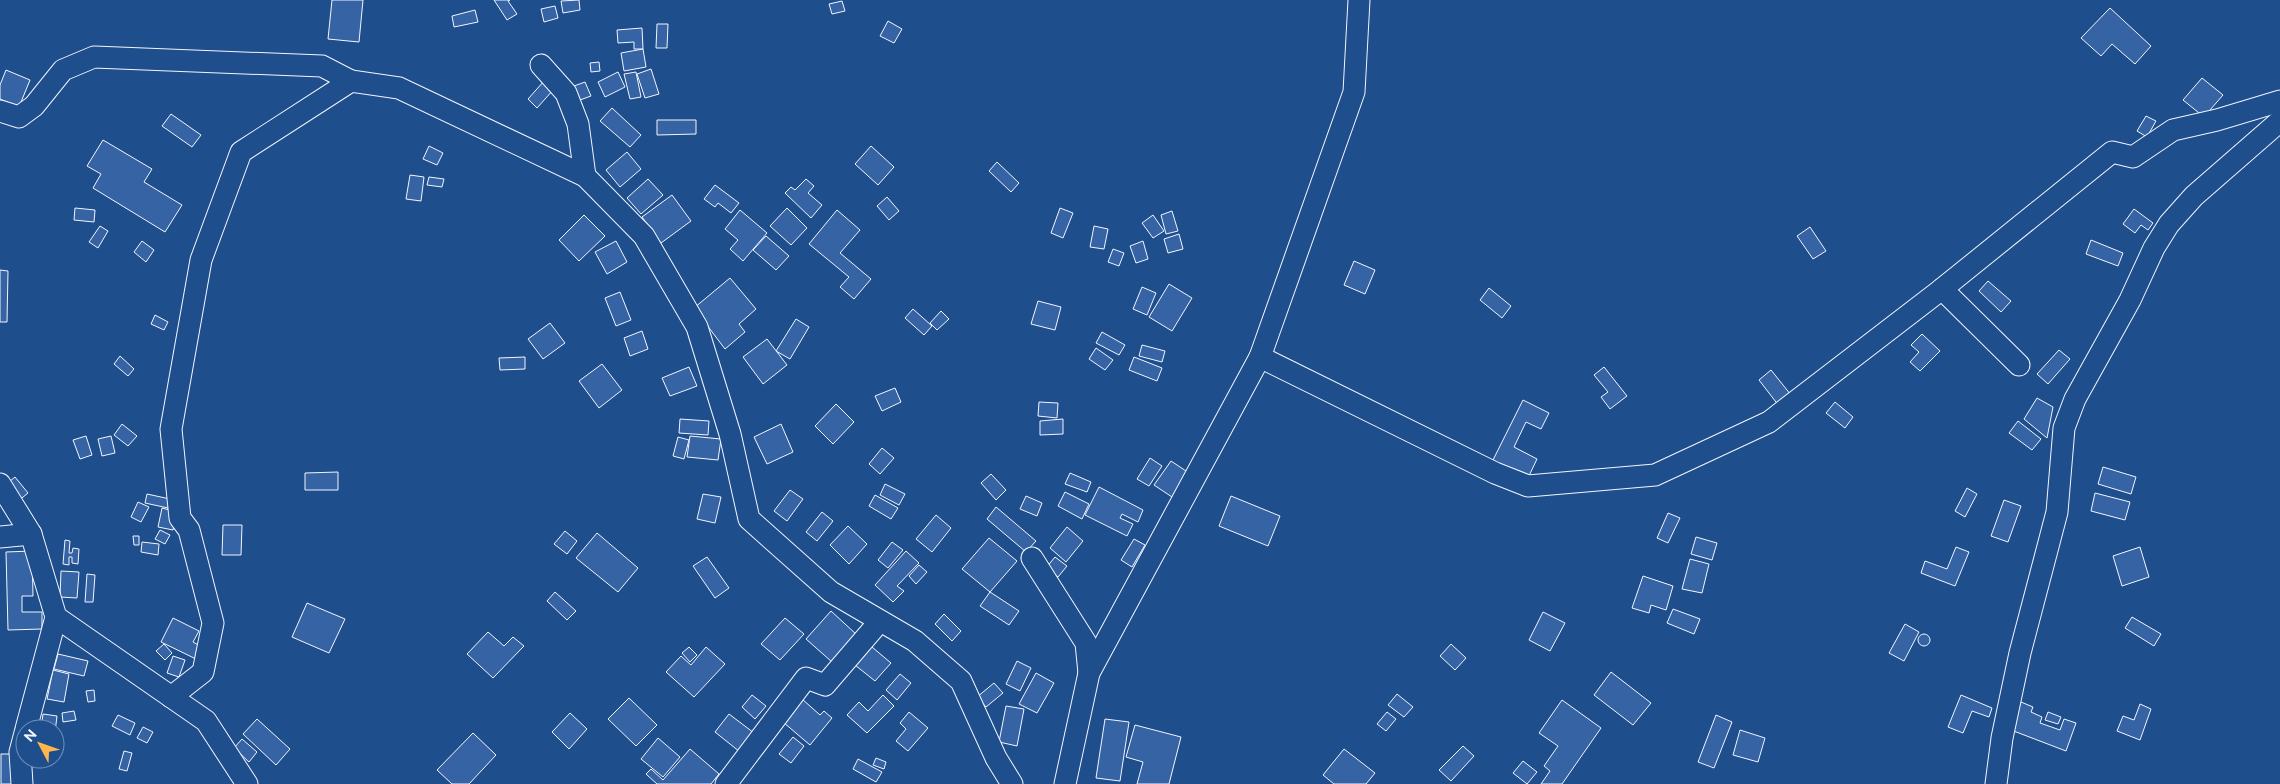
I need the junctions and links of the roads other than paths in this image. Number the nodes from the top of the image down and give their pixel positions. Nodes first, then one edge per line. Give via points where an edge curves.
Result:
1 (1359, 0) edge
2 (541, 65) dead end
3 (351, 81) junction
4 (2280, 101) edge
5 (0, 111) edge
6 (2280, 121) edge
7 (585, 176) junction
8 (1942, 290) junction
9 (1260, 357) junction
10 (2018, 365) dead end
11 (0, 484) edge
12 (31, 534) junction
13 (0, 537) edge
14 (1032, 558) dead end
15 (56, 618) junction
16 (880, 621) junction
17 (1089, 673) junction
18 (171, 697) junction
19 (29, 719) edge
20 (21, 769) edge
21 (22, 784) edge
22 (247, 784) edge
23 (726, 784) edge
24 (1012, 784) edge
25 (1065, 784) edge
26 (1996, 784) edge

1 - 9 street via 1354,92
2 - 7 street via 566,93 578,124
3 - 5 street via 322,66 94,58 63,70 34,106 19,117
3 - 7 street via 399,88
3 - 18 street via 241,152 201,260 171,429 180,518 189,530 213,623 203,672
4 - 8 street via 2173,130 2133,157 2112,152
6 - 26 street via 2194,196 2169,224 2075,399 2064,428 2057,512 2020,653
7 - 16 street via 644,236 697,327 730,434 749,519 831,592
8 - 9 street via 1769,422 1655,475 1528,486 1495,473
8 - 10 street
9 - 17 street
11 - 12 street
12 - 13 street
12 - 15 street
14 - 17 street via 1086,643
15 - 18 street
15 - 19 street
16 - 23 street via 825,685 806,678
16 - 24 street via 915,641 961,681 996,758
17 - 25 street
18 - 22 street via 206,721
20 - 21 street

